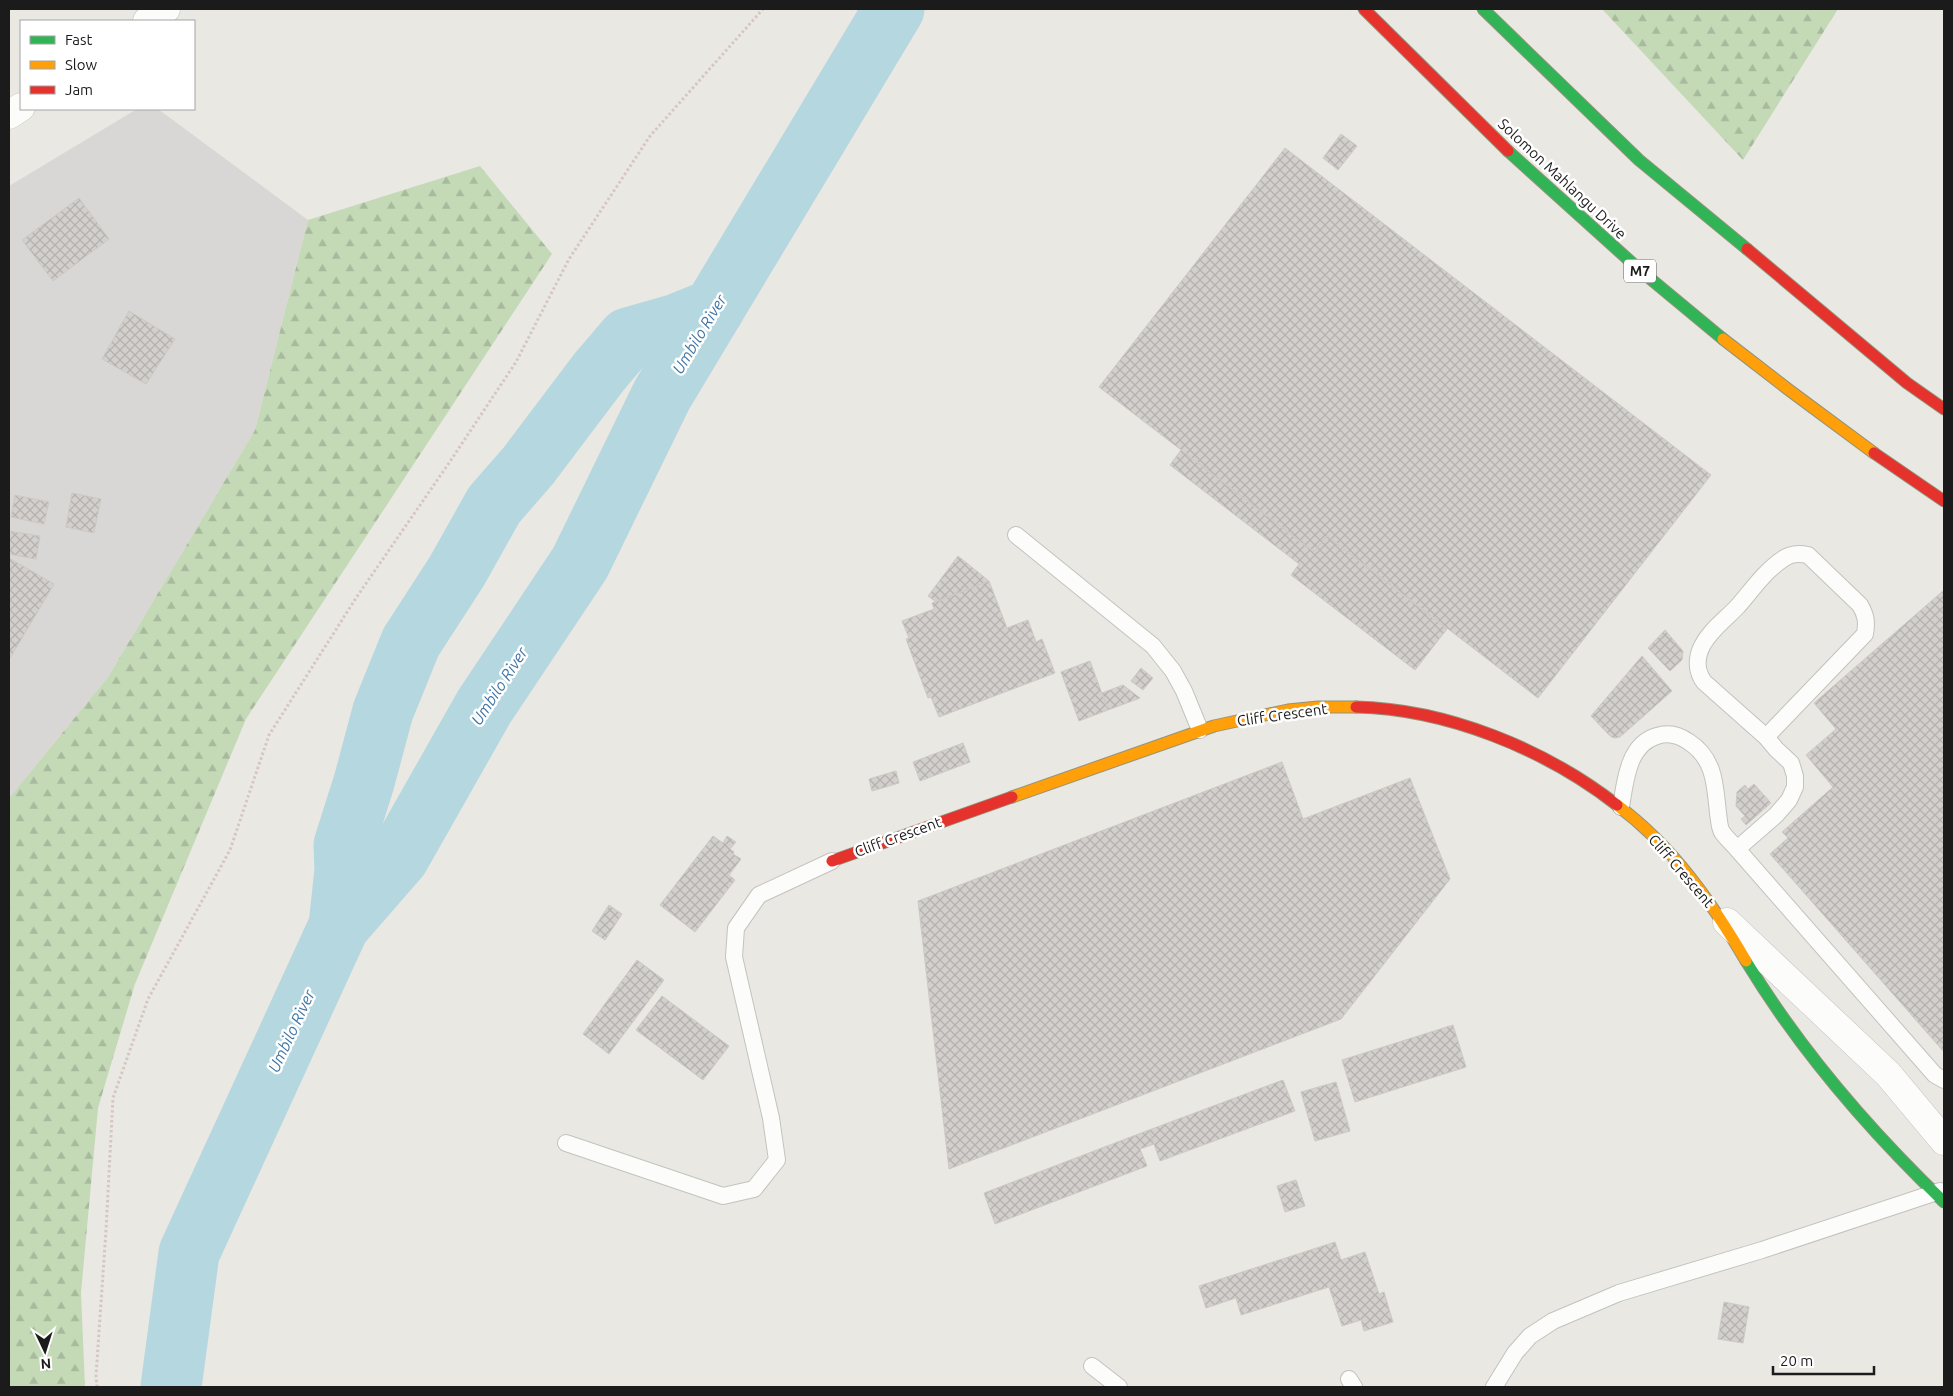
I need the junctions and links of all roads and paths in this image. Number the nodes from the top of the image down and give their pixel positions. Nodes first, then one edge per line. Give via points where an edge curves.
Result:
1 (166, 9) edge
2 (763, 9) edge
3 (1364, 9) edge
4 (1483, 9) edge
5 (149, 20) edge
6 (20, 108) edge
7 (9, 115) edge
8 (1944, 409) edge
9 (1944, 501) edge
10 (1016, 534) dead end
11 (1200, 730) junction
12 (1766, 736) junction
13 (1621, 807) junction
14 (1737, 849) junction
15 (832, 861) joint
16 (1717, 912) junction
17 (1944, 1080) edge
18 (1944, 1141) edge
19 (566, 1143) dead end
20 (1941, 1195) edge
21 (1092, 1366) dead end
22 (97, 1387) edge
23 (1119, 1387) edge
24 (1494, 1387) edge

1 - 5 street
2 - 22 path via 650,136 569,259 516,362 268,734 230,850 148,999 113,1098
3 - 9 main road, Solomon Mahlangu Drive / M7 via 1422,69 1636,268 1754,363 1891,466
4 - 8 main road via 1639,160 1907,384
6 - 7 street
10 - 11 lane via 1153,646 1173,671
11 - 13 main road, Cliff Crescent via 1277,712 1318,707 1409,712 1459,724 1516,744 1570,772
11 - 15 main road, Cliff Crescent
12 - 12 lane via 1704,682 1699,675 1698,660 1712,632 1769,570 1783,558 1800,553 1808,555 1860,605 1867,626 1865,634
12 - 14 lane via 1791,764 1795,787 1776,815
13 - 14 lane via 1627,772 1643,743 1667,733 1681,736 1709,762 1716,784 1721,831
13 - 16 main road, Cliff Crescent via 1667,850
14 - 17 lane via 1935,1075
15 - 19 lane via 758,895 736,928 734,957 771,1118 777,1160 754,1189 723,1196
16 - 18 street, Cliff Crescent via 1888,1074
16 - 20 main road, Cliff Crescent via 1772,1002 1847,1102
20 - 24 lane via 1619,1294 1554,1321 1530,1336
21 - 23 lane

